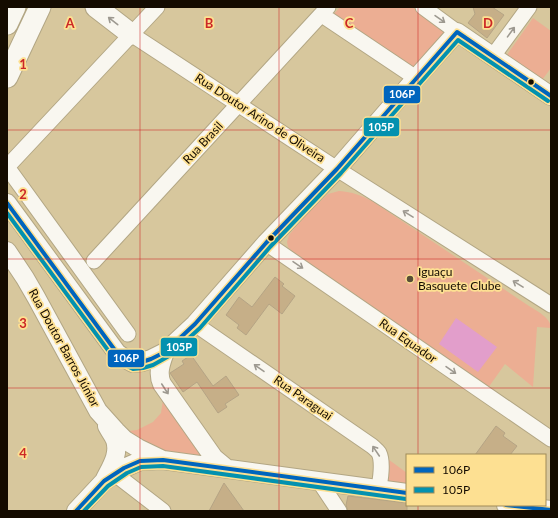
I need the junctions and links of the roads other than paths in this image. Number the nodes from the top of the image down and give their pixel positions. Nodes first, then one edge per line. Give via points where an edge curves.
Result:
1 (15, 7) edge
2 (40, 7) edge
3 (50, 7) edge
4 (96, 7) edge
5 (157, 7) edge
6 (423, 7) edge
7 (529, 7) edge
8 (325, 11) edge
9 (7, 24) edge
10 (457, 32) junction
11 (131, 34) junction
12 (18, 54) junction
13 (493, 56) junction
14 (7, 77) edge
15 (416, 78) junction
16 (551, 96) edge
17 (238, 104) junction
18 (7, 168) edge
19 (337, 169) junction
20 (7, 203) edge
21 (266, 243) junction
22 (7, 251) edge
23 (94, 261) dead end
24 (551, 305) edge
25 (196, 324) junction
26 (128, 334) dead end
27 (165, 352) junction
28 (98, 411) junction
29 (551, 439) edge
30 (163, 460) junction
31 (226, 468) junction
32 (110, 478) junction
33 (319, 481) junction
34 (378, 489) junction
35 (406, 493) edge
36 (515, 506) edge
37 (77, 510) edge
38 (551, 510) edge
39 (163, 511) edge
40 (340, 511) edge

1 - 9 highway
2 - 12 highway
3 - 12 highway via 31,39
11 -> 4 highway
5 - 11 street
6 -> 10 street
13 -> 7 street
8 - 15 street
8 - 17 street, Rua Brasil
10 - 13 main road
10 - 15 main road
11 - 17 street, Rua Doutor Arino de Oliveira
11 - 18 street
12 - 14 highway
13 - 16 main road
15 - 19 main road
17 - 19 street, Rua Doutor Arino de Oliveira
17 - 23 street, Rua Brasil
18 - 26 street
19 - 21 main road
24 -> 19 street, Rua Doutor Arino de Oliveira
20 - 27 main road via 116,351 133,362 151,359
21 - 25 main road
21 -> 29 street, Rua Equador
22 - 28 main road, Rua Doutor Barros Júnior via 36,297
25 - 27 main road
34 -> 25 street, Rua Paraguai via 380,457 372,446
27 -> 31 main road via 160,369 162,384 214,458
28 - 30 main road, Rua Doutor Barros Júnior via 125,440
28 - 32 main road via 116,446
30 - 31 main road, Rua Doutor Barros Júnior
30 - 32 main road via 140,461
31 - 33 main road, Rua Doutor Barros Júnior
32 - 37 main road
32 - 39 street
33 - 34 main road, Rua Doutor Barros Júnior
33 - 40 street
34 - 35 main road, Rua Doutor Barros Júnior
36 - 38 main road

